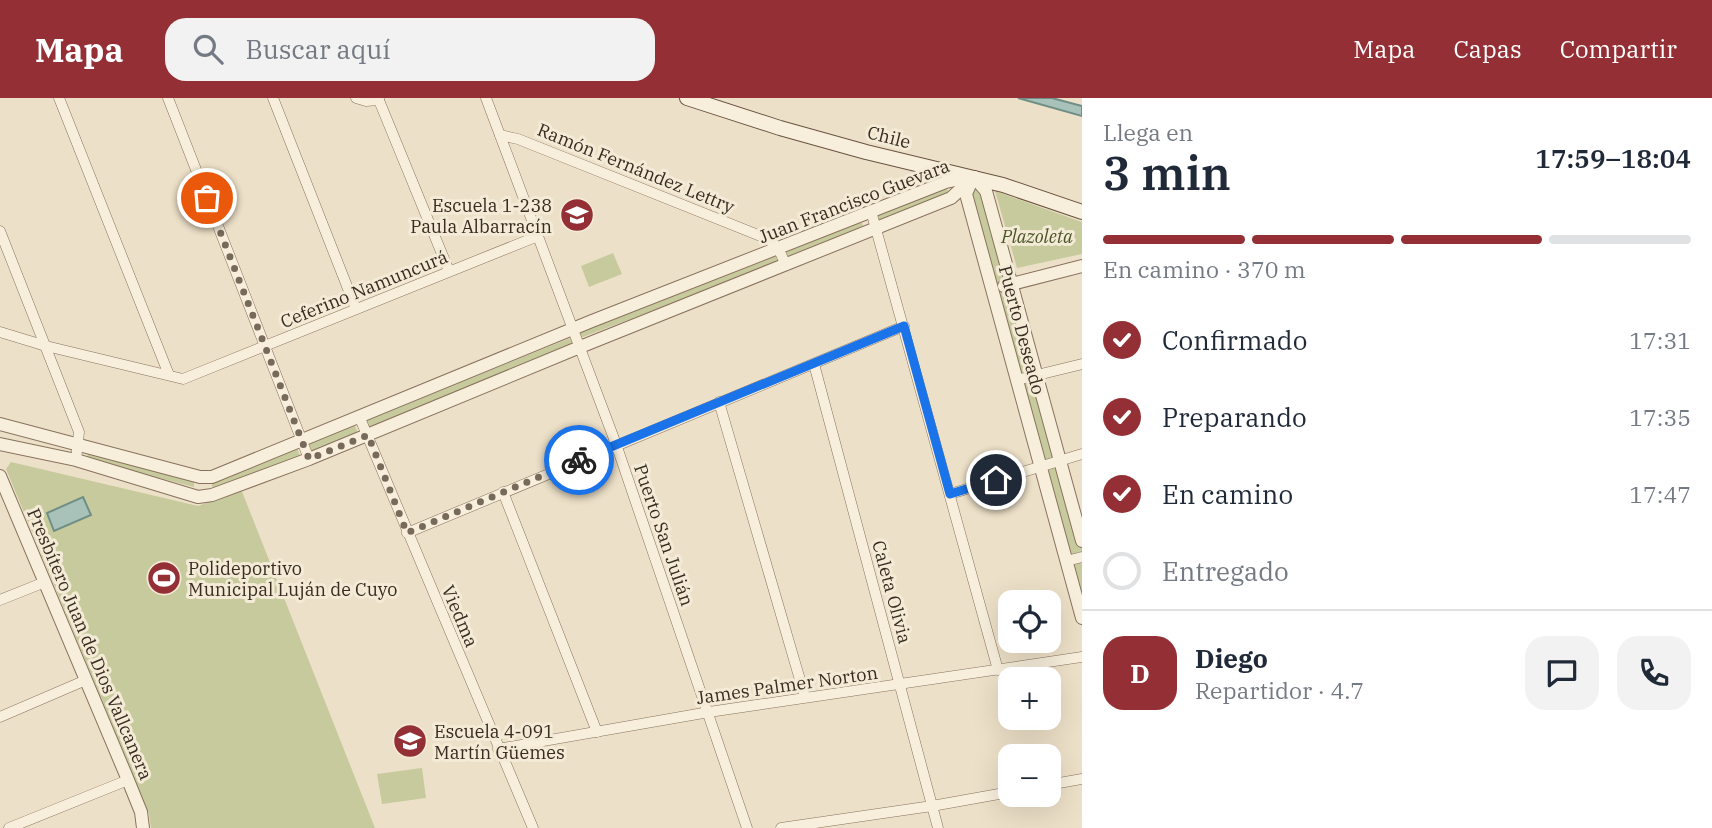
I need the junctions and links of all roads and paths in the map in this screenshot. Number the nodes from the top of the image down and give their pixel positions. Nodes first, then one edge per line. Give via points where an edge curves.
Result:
1 (59, 98) edge
2 (168, 98) edge
3 (273, 98) edge
4 (356, 98) edge
5 (486, 98) edge
6 (687, 98) edge
7 (379, 99) edge
8 (500, 135) junction
9 (974, 177) junction
10 (871, 211) junction
11 (1082, 212) edge
12 (876, 228) junction
13 (0, 231) edge
14 (538, 236) junction
15 (778, 248) junction
16 (786, 265) junction
17 (1082, 266) edge
18 (449, 271) junction
19 (1012, 284) junction
20 (993, 289) junction
21 (356, 309) junction
22 (904, 326) junction
23 (573, 329) junction
24 (0, 332) edge
25 (46, 346) junction
26 (265, 347) junction
27 (580, 347) junction
28 (814, 364) junction
29 (1082, 364) edge
30 (169, 375) junction
31 (1037, 375) junction
32 (1017, 380) junction
33 (719, 402) junction
34 (359, 416) junction
35 (0, 424) edge
36 (368, 435) junction
37 (301, 441) junction
38 (0, 444) edge
39 (78, 444) junction
40 (616, 444) junction
41 (1082, 454) edge
42 (309, 459) junction
43 (76, 460) junction
44 (1060, 460) junction
45 (1041, 467) junction
46 (0, 476) edge
47 (200, 477) junction
48 (503, 492) junction
49 (950, 494) junction
50 (4, 495) edge
51 (198, 497) junction
52 (407, 533) junction
53 (1082, 541) edge
54 (1082, 557) edge
55 (1066, 561) junction
56 (45, 582) junction
57 (0, 600) edge
58 (1082, 618) edge
59 (1082, 657) edge
60 (1017, 667) edge
61 (998, 670) joint
62 (86, 680) junction
63 (900, 684) junction
64 (805, 697) junction
65 (709, 712) junction
66 (0, 716) edge
67 (597, 732) junction
68 (498, 749) junction
69 (1082, 779) edge
70 (128, 780) junction
71 (1061, 783) edge
72 (998, 794) edge
73 (932, 806) junction
74 (9, 828) edge
75 (144, 828) edge
76 (533, 828) edge
77 (747, 828) edge
78 (781, 828) edge
79 (938, 828) edge

1 - 30 street
2 - 26 street
3 - 21 street
4 - 7 street via 366,102
5 - 8 street, Puerto San Julián
6 - 9 main road, Chile via 854,148
7 - 18 street
8 - 14 street, Puerto San Julián
8 - 15 street, Ramón Fernández Lettry via 768,239
9 - 10 street, Juan Francisco Guevara via 946,182
9 - 11 main road, Chile
9 - 12 street, Juan Francisco Guevara via 951,198
9 - 19 street, Puerto Deseado via 986,191
9 - 20 street, Puerto Deseado via 966,194
10 - 12 street
10 - 15 street, Juan Francisco Guevara
12 - 16 street, Juan Francisco Guevara
12 - 22 street
13 - 25 street
14 - 18 street, Ceferino Namuncurá
14 - 23 street, Puerto San Julián
15 - 16 street
15 - 23 street, Juan Francisco Guevara
16 - 27 street, Juan Francisco Guevara
17 - 19 street
18 - 21 street, Ceferino Namuncurá
19 - 20 street
19 - 31 street, Puerto Deseado
20 - 32 street, Puerto Deseado
21 - 26 street, Ceferino Namuncurá
22 - 28 street
22 - 49 street
23 - 27 street, Puerto San Julián
23 - 34 street, Juan Francisco Guevara
24 - 25 street, Ceferino Namuncurá
25 - 30 street, Ceferino Namuncurá
25 - 39 street via 79,432
26 - 30 street, Ceferino Namuncurá via 194,376
26 - 37 street
27 - 36 street, Juan Francisco Guevara
27 - 40 street, Puerto San Julián
28 - 33 street
28 - 63 street, Caleta Olivia
29 - 31 street
31 - 32 street
31 - 44 street, Puerto Deseado
32 - 45 street, Puerto Deseado
33 - 40 street
33 - 64 street
34 - 36 street, Viedma
34 - 37 street, Juan Francisco Guevara
35 - 39 street, Juan Francisco Guevara
36 - 42 street, Juan Francisco Guevara
36 - 52 street, Viedma
37 - 42 street
37 - 47 street, Juan Francisco Guevara via 212,477
38 - 43 street
39 - 43 street
39 - 47 street, Juan Francisco Guevara
40 - 48 street
40 - 65 street, Puerto San Julián
41 - 44 street
42 - 51 street, Juan Francisco Guevara
43 - 51 street
44 - 45 street
44 - 53 street, Puerto Deseado
45 - 49 street
45 - 55 street, Puerto Deseado
46 - 50 street, Presbítero Juan de Dios Vallcanera
47 - 51 street
48 - 52 street
48 - 67 street
49 - 61 street
50 - 56 street, Presbítero Juan de Dios Vallcanera
52 - 68 street, Viedma
54 - 55 street
55 - 58 street, Puerto Deseado
56 - 57 street
56 - 62 street, Presbítero Juan de Dios Vallcanera
59 - 60 street, James Palmer Norton
61 - 63 street, James Palmer Norton
62 - 66 street
62 - 70 street, Presbítero Juan de Dios Vallcanera
63 - 64 street, James Palmer Norton
63 - 73 street, Caleta Olivia
64 - 65 street, James Palmer Norton
65 - 67 street, James Palmer Norton
65 - 77 street, Puerto San Julián
67 - 68 street, James Palmer Norton
68 - 76 street, Viedma
69 - 71 street
70 - 74 street
70 - 75 street, Presbítero Juan de Dios Vallcanera
72 - 73 street
73 - 78 street
73 - 79 street, Caleta Olivia

